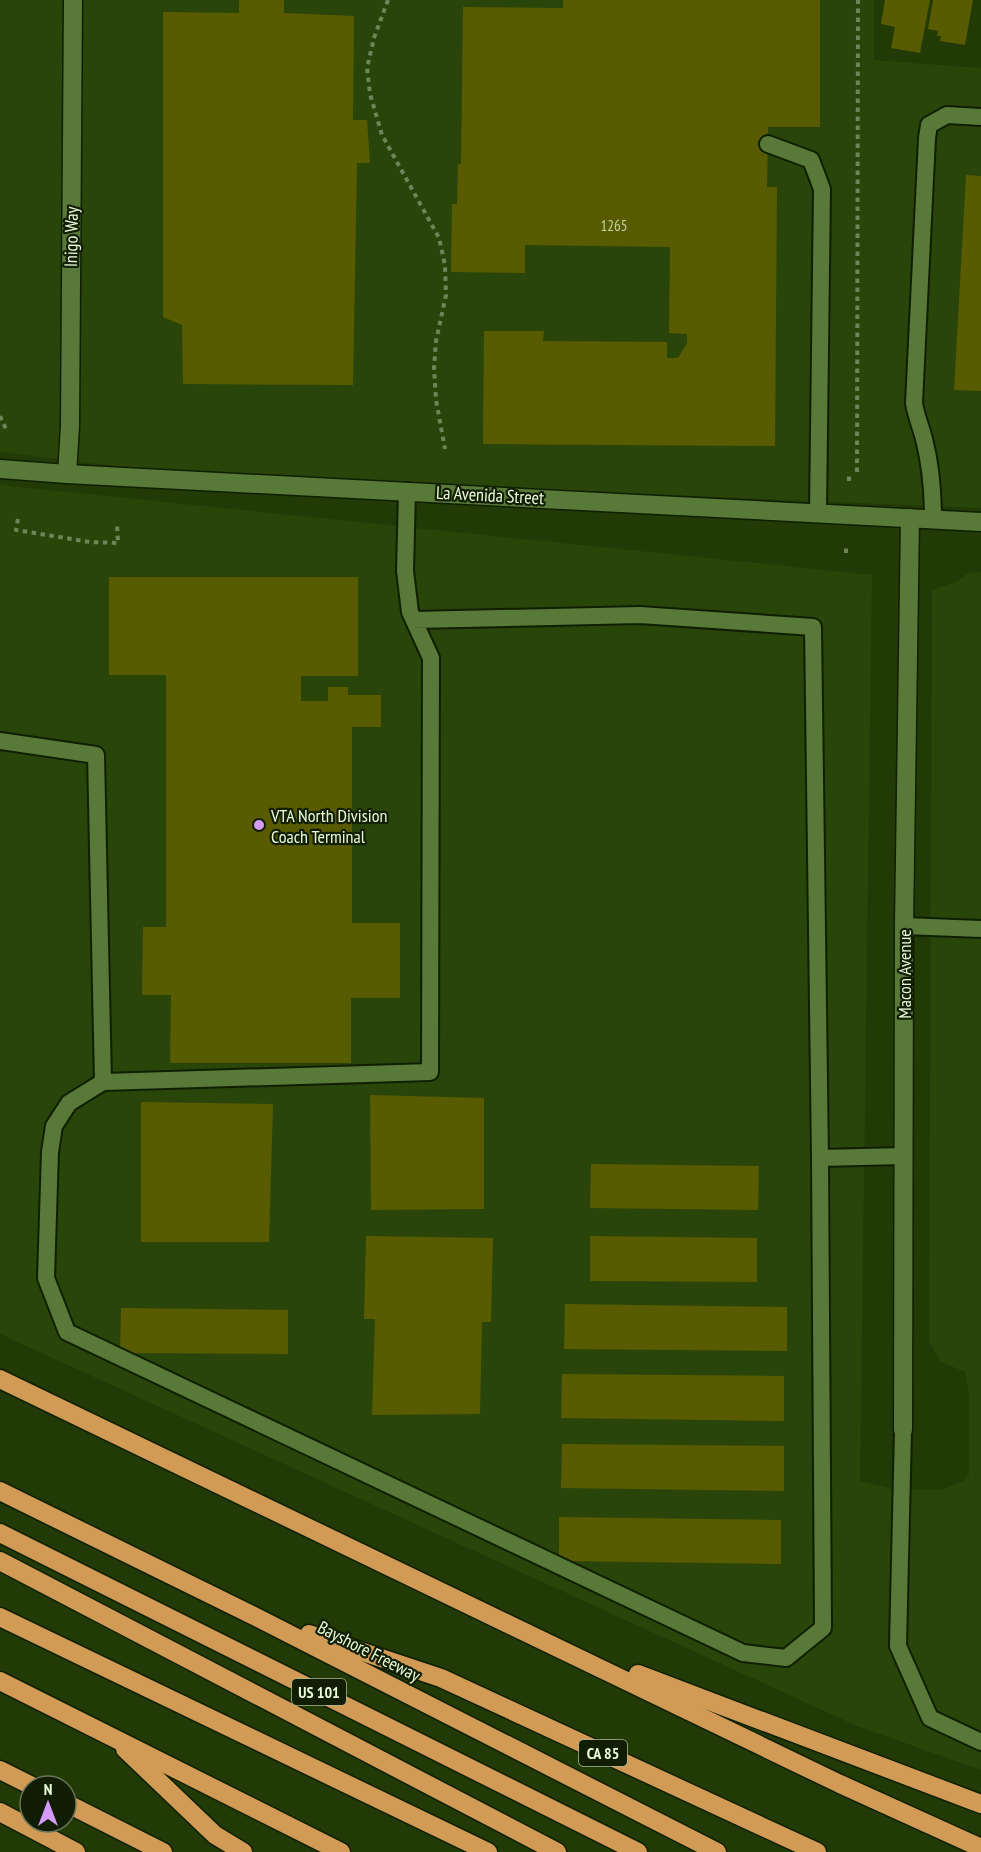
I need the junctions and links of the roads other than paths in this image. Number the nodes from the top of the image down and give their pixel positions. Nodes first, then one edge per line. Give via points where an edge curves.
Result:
1 (74, 0) edge
2 (981, 117) edge
3 (768, 144) dead end
4 (0, 469) edge
5 (67, 474) junction
6 (407, 491) junction
7 (818, 512) junction
8 (910, 518) junction
9 (933, 519) junction
10 (981, 522) edge
11 (414, 620) junction
12 (0, 741) edge
13 (904, 926) junction
14 (981, 929) edge
15 (103, 1082) junction
16 (904, 1156) junction
17 (820, 1158) junction
18 (0, 1379) edge
19 (903, 1430) joint
20 (0, 1491) edge
21 (0, 1533) edge
22 (0, 1561) edge
23 (0, 1617) edge
24 (256, 1617) junction
25 (525, 1631) junction
26 (0, 1681) edge
27 (113, 1738) junction
28 (981, 1742) edge
29 (0, 1770) edge
30 (18, 1779) edge
31 (981, 1804) edge
32 (78, 1809) edge
33 (0, 1812) edge
34 (0, 1823) edge
35 (981, 1848) edge
36 (62, 1852) edge
37 (76, 1852) edge
38 (163, 1852) edge
39 (243, 1852) edge
40 (341, 1852) edge
41 (488, 1852) edge
42 (557, 1852) edge
43 (638, 1852) edge
44 (717, 1852) edge
45 (817, 1852) edge

1 - 5 street, Inigo Way
2 - 9 lane via 948,115 929,125 927,138 914,403 932,476
3 - 7 lane via 811,160 822,189
4 - 5 street, La Avenida Street
5 - 6 street, La Avenida Street
6 - 7 street, La Avenida Street
6 - 11 lane via 405,571
7 - 8 street, La Avenida Street
8 - 9 street, La Avenida Street
8 - 13 street, Macon Avenue
9 - 10 street, La Avenida Street
11 - 15 lane via 431,658 430,1072
11 - 17 lane via 640,615 813,627
12 - 15 lane via 96,755
13 - 14 lane
13 - 16 street, Macon Avenue
15 - 17 lane via 69,1103 54,1126 51,1143 46,1278 67,1332 743,1653 786,1658 823,1628
16 - 17 lane
16 - 19 street, Macon Avenue
18 - 25 highway
19 - 28 lane via 898,1646 930,1718
20 - 24 highway, Bayshore Freeway / US 101
21 - 43 highway, US 101
22 - 42 highway
23 - 41 highway
24 - 44 highway, Bayshore Freeway / US 101
24 - 45 highway, CA 85 via 441,1678
25 - 31 highway
25 - 35 highway
26 - 27 highway
27 - 39 highway via 215,1835
27 - 40 highway
29 - 30 highway
32 - 38 highway
33 - 37 highway
34 - 36 highway

